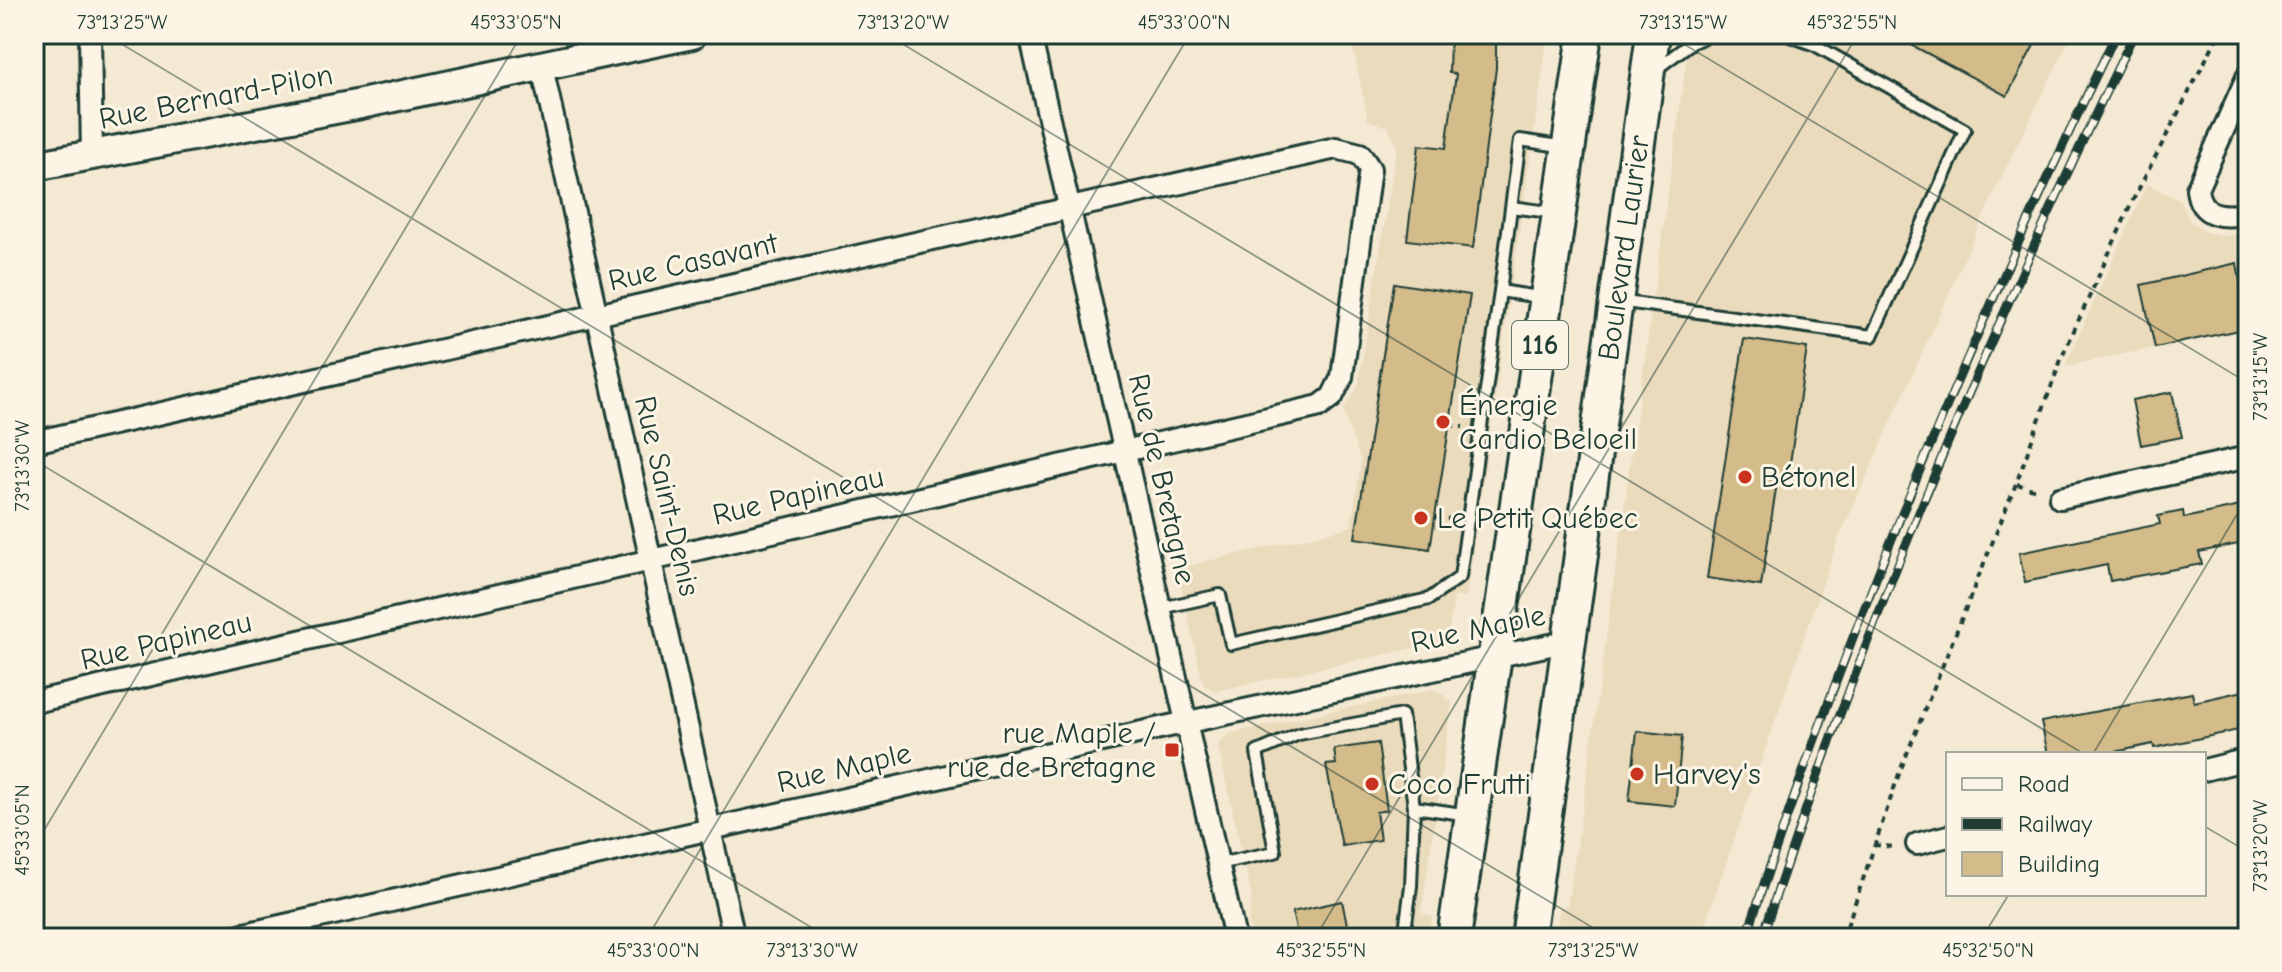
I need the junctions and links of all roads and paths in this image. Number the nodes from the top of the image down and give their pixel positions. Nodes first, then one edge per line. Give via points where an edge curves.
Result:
1 (90, 34) edge
2 (692, 34) edge
3 (1030, 34) edge
4 (1585, 34) edge
5 (1653, 34) edge
6 (1712, 34) edge
7 (1785, 34) edge
8 (2219, 34) edge
9 (542, 67) junction
10 (1648, 75) junction
11 (2248, 75) edge
12 (1568, 147) junction
13 (92, 155) junction
14 (1364, 158) joint
15 (34, 166) edge
16 (1511, 207) junction
17 (1070, 208) junction
18 (2248, 213) edge
19 (1559, 214) junction
20 (1500, 291) junction
21 (1547, 298) junction
22 (1618, 301) junction
23 (596, 314) junction
24 (34, 442) edge
25 (1124, 452) junction
26 (2248, 457) edge
27 (2060, 498) dead end
28 (651, 560) junction
29 (1161, 608) junction
30 (1569, 641) junction
31 (1494, 655) junction
32 (34, 702) edge
33 (1187, 722) junction
34 (2248, 759) edge
35 (2206, 770) edge
36 (1414, 807) junction
37 (1471, 815) junction
38 (709, 829) junction
39 (1946, 837) edge
40 (1917, 844) dead end
41 (1218, 864) junction
42 (227, 938) edge
43 (734, 938) edge
44 (1235, 938) edge
45 (1404, 938) edge
46 (1410, 938) edge
47 (1454, 938) edge
48 (1528, 938) edge
49 (1843, 938) edge

1 - 13 street
2 - 9 main road, Rue Bernard-Pilon
3 - 17 street, Rue de Bretagne
4 - 12 main road, 116
5 - 10 main road, Boulevard Laurier / 116
6 - 10 lane
7 - 22 lane via 1815,45 1965,130 1872,336
8 - 49 path via 2133,200 2062,357 1905,758
9 - 13 main road, Rue Bernard-Pilon
9 - 23 street, Rue Saint-Denis
10 - 22 main road, Boulevard Laurier / 116
11 - 18 street via 2197,183 2203,206 2218,216
12 - 16 lane via 1520,140
12 - 19 main road, 116
13 - 15 main road, Rue Bernard-Pilon
14 - 17 street, Rue Casavant via 1354,150 1336,148
14 - 25 street, Rue Papineau via 1370,189 1342,377 1332,397 1309,410
16 - 19 lane
16 - 20 lane
17 - 23 street, Rue Casavant
17 - 25 street, Rue de Bretagne
19 - 21 main road, 116
20 - 21 lane
20 - 29 lane via 1460,577 1429,599 1231,644 1220,595
21 - 31 main road, 116
22 - 30 main road, Boulevard Laurier / 116
23 - 24 street, Rue Casavant
23 - 28 street, Rue Saint-Denis
25 - 28 street, Rue Papineau
25 - 29 street, Rue de Bretagne
26 - 27 street
28 - 32 street, Rue Papineau
28 - 38 street, Rue Saint-Denis
29 - 33 street, Rue de Bretagne
30 - 31 street, Rue Maple
30 - 48 main road, Boulevard Laurier / 116
31 - 33 street, Rue Maple
31 - 37 main road, 116
33 - 38 street, Rue Maple
33 - 41 street, Rue de Bretagne
34 - 35 street
36 - 37 lane
36 - 41 lane via 1402,715 1299,734 1257,752 1275,852
36 - 45 lane
37 - 47 main road, 116
38 - 42 street, Rue Maple
38 - 43 street, Rue Saint-Denis
39 - 40 street
41 - 44 street, Rue de Bretagne
45 - 46 lane

